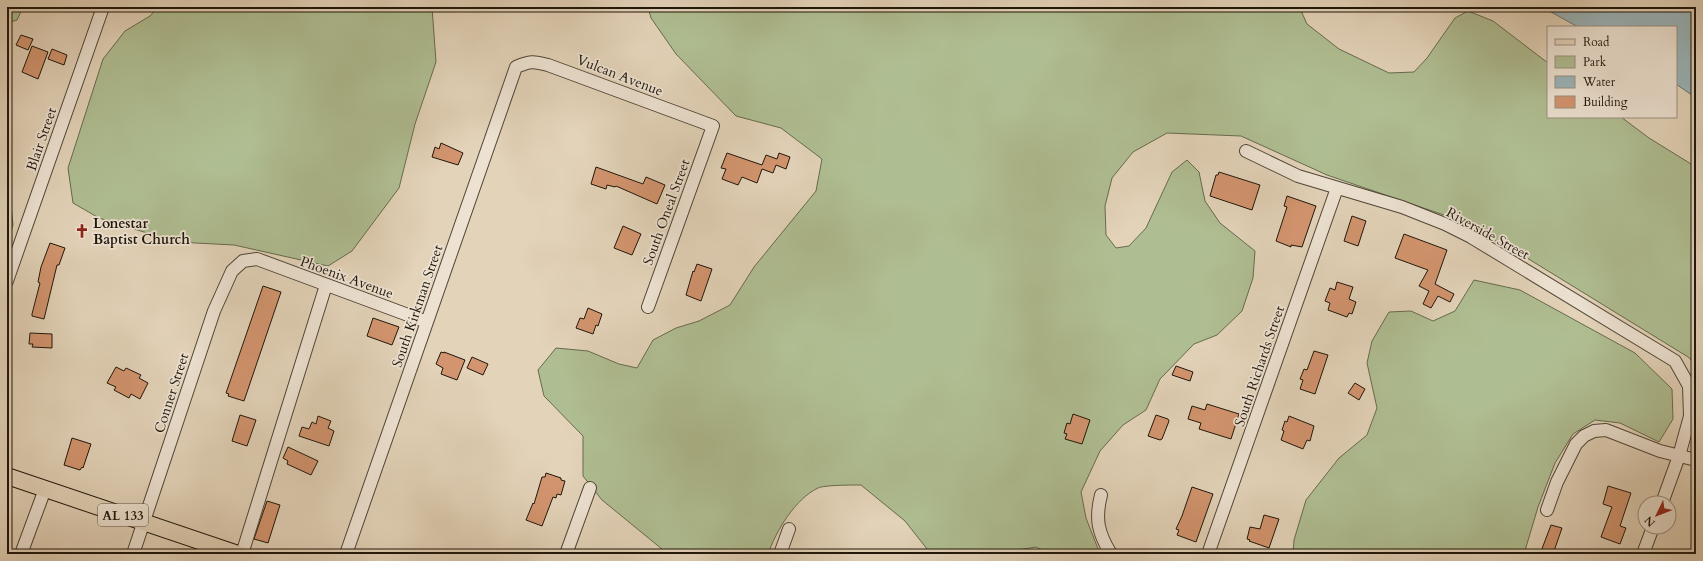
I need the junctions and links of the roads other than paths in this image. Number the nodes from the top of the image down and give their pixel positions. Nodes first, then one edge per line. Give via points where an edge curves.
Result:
1 (104, 7) edge
2 (516, 67) joint
3 (713, 126) joint
4 (1246, 150) dead end
5 (1337, 188) junction
6 (257, 259) joint
7 (7, 281) edge
8 (326, 285) junction
9 (648, 307) dead end
10 (427, 322) junction
11 (1679, 456) junction
12 (1696, 460) edge
13 (7, 476) edge
14 (590, 488) dead end
15 (45, 489) junction
16 (1101, 495) dead end
17 (1665, 495) edge
18 (1547, 510) dead end
19 (143, 523) junction
20 (789, 529) dead end
21 (1650, 535) edge
22 (21, 554) edge
23 (133, 554) edge
24 (240, 554) edge
25 (346, 554) edge
26 (566, 554) edge
27 (780, 554) edge
28 (1111, 554) edge
29 (1208, 554) edge
30 (1644, 554) edge

1 - 7 street, Blair Street
2 - 3 street, Vulcan Avenue via 534,61 548,65
2 - 10 street, South Kirkman Street
3 - 9 street, South Oneal Street
4 - 5 street, Riverside Street via 1298,176
5 - 11 street, Riverside Street via 1402,207 1472,237 1674,361 1689,386 1690,416
5 - 29 street, South Richards Street
6 - 8 street, Phoenix Avenue
6 - 19 street, Conner Street via 243,261 232,271 214,311
8 - 10 street, Phoenix Avenue
8 - 24 street
10 - 25 street, South Kirkman Street
11 - 12 street
11 - 17 street
11 - 18 street via 1606,430 1594,431 1584,436 1573,449
13 - 15 main road, AL 133
14 - 26 street
15 - 19 main road, AL 133
15 - 22 street
16 - 28 street via 1097,511 1098,526
19 - 23 street, Conner Street
19 - 24 main road, AL 133
20 - 27 street
21 - 30 street

